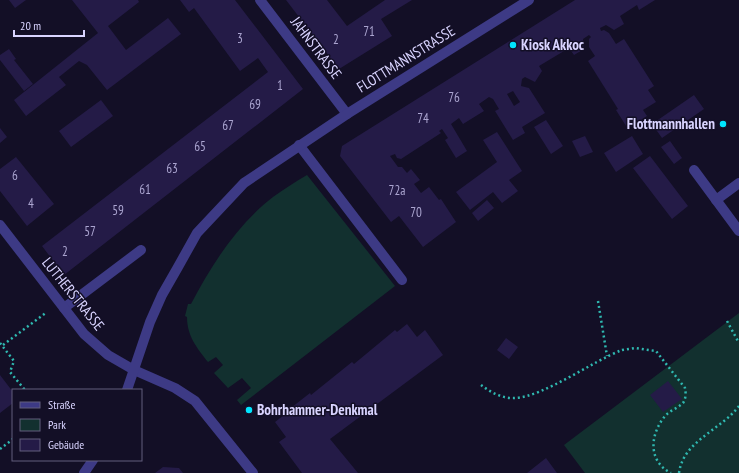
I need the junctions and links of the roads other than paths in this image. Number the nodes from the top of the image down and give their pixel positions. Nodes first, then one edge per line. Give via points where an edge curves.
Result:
1 (260, 0) edge
2 (529, 0) edge
3 (347, 114) junction
4 (299, 145) junction
5 (694, 170) dead end
6 (739, 183) edge
7 (716, 200) junction
8 (0, 225) edge
9 (739, 231) edge
10 (141, 250) dead end
11 (402, 280) dead end
12 (64, 308) junction
13 (134, 370) junction
14 (127, 389) edge
15 (92, 461) edge
16 (84, 473) edge
17 (253, 473) edge

1 - 3 street, JAHNSTRASSE
2 - 3 street, FLOTTMANNSTRASSE
3 - 4 street, FLOTTMANNSTRASSE
4 - 11 street
4 - 13 street, FLOTTMANNSTRASSE via 244,183 197,233 162,295
5 - 7 street
6 - 7 street
7 - 9 street
8 - 12 street, LUTHERSTRASSE
10 - 12 street
12 - 13 street, LUTHERSTRASSE via 88,338 108,355
13 - 14 street, FLOTTMANNSTRASSE
13 - 17 street, LUTHERSTRASSE via 175,388 195,401
15 - 16 street

